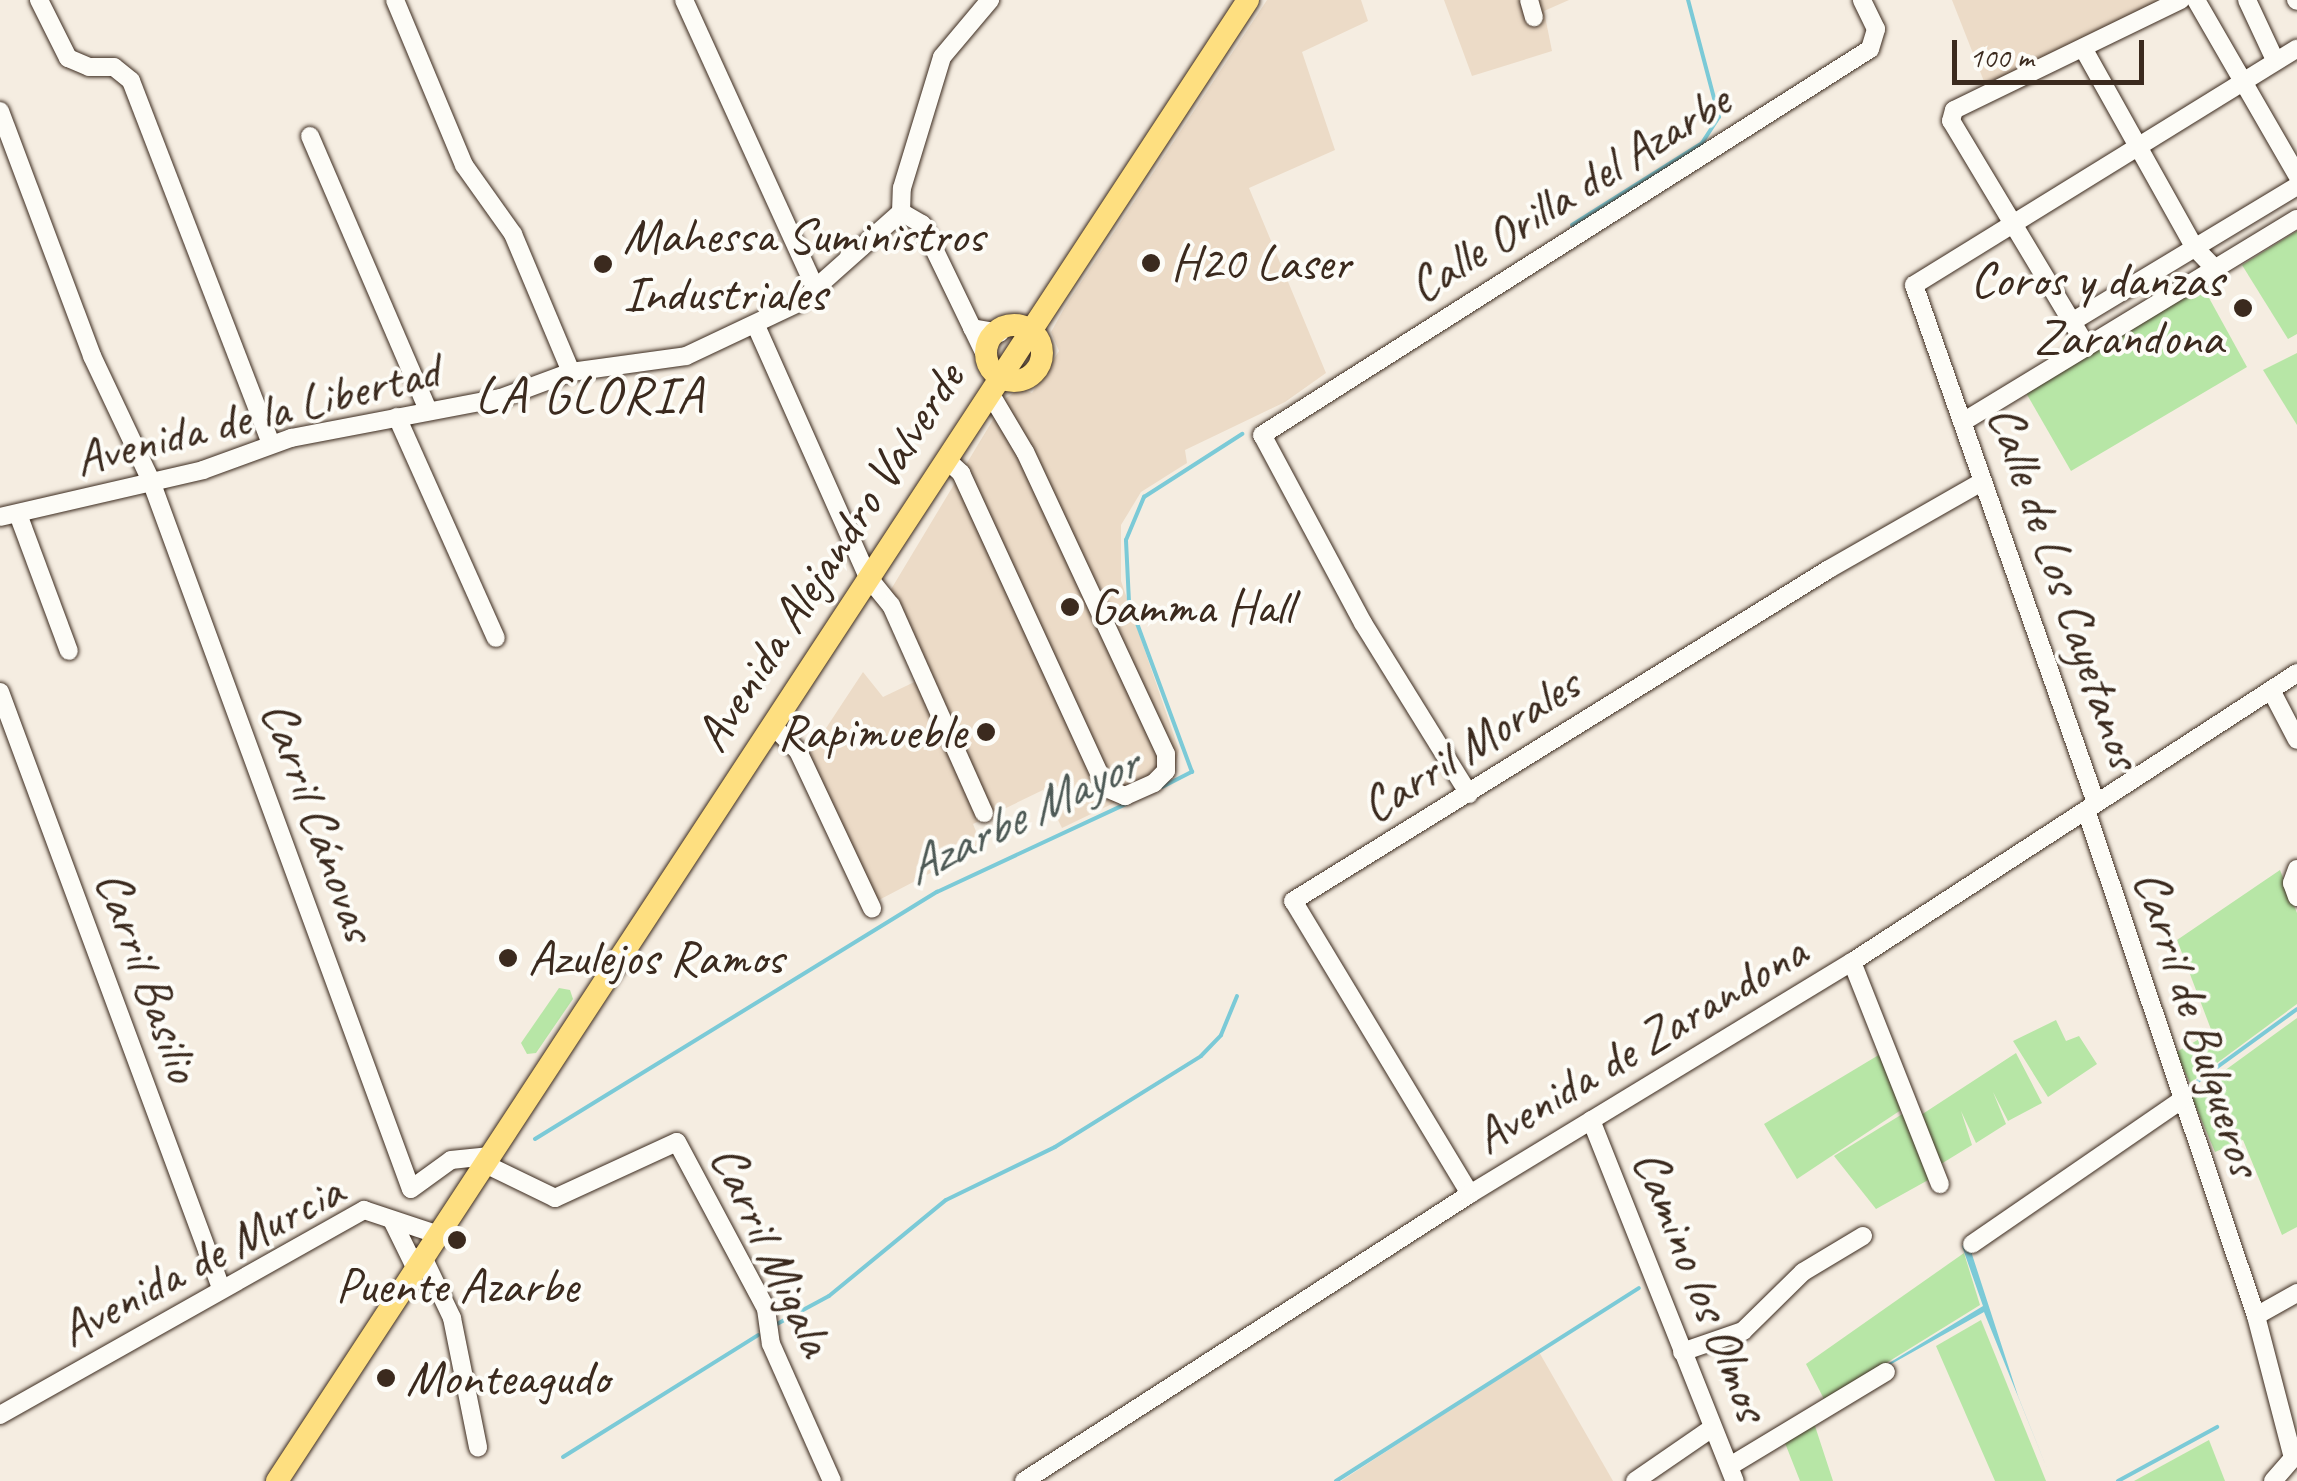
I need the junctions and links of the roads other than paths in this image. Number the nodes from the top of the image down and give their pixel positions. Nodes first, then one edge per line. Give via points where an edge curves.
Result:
1 (39, 0) edge
2 (395, 0) edge
3 (684, 0) edge
4 (990, 0) edge
5 (1248, 0) edge
6 (1862, 0) edge
7 (2181, 0) edge
8 (2196, 0) edge
9 (2246, 0) edge
10 (2083, 48) junction
11 (2297, 48) edge
12 (2274, 60) junction
13 (2240, 79) junction
14 (0, 112) edge
15 (310, 136) dead end
16 (2138, 149) junction
17 (2297, 175) edge
18 (2297, 186) edge
19 (901, 212) junction
20 (2297, 219) edge
21 (2016, 227) junction
22 (2195, 248) junction
23 (2215, 269) junction
24 (816, 290) junction
25 (2070, 322) junction
26 (757, 328) junction
27 (972, 328) junction
28 (1034, 328) junction
29 (1000, 333) junction
30 (2087, 347) junction
31 (984, 352) junction
32 (570, 372) junction
33 (995, 387) junction
34 (428, 410) junction
35 (397, 417) junction
36 (1966, 420) junction
37 (271, 443) junction
38 (946, 459) junction
39 (150, 481) junction
40 (1983, 481) junction
41 (9, 516) edge
42 (868, 577) junction
43 (496, 638) dead end
44 (69, 651) dead end
45 (2297, 674) edge
46 (2271, 690) junction
47 (0, 692) edge
48 (772, 726) junction
49 (2297, 740) edge
50 (1469, 794) junction
51 (2091, 806) junction
52 (984, 813) dead end
53 (2297, 869) edge
54 (2297, 897) edge
55 (872, 908) dead end
56 (1852, 962) junction
57 (2180, 1101) junction
58 (1591, 1120) junction
59 (486, 1160) junction
60 (1940, 1184) dead end
61 (1470, 1194) junction
62 (389, 1216) junction
63 (436, 1234) junction
64 (1863, 1236) dead end
65 (1972, 1244) dead end
66 (419, 1261) junction
67 (221, 1288) junction
68 (2297, 1294) edge
69 (2256, 1316) junction
70 (1682, 1352) junction
71 (1886, 1372) dead end
72 (0, 1415) edge
73 (1712, 1428) junction
74 (478, 1448) dead end
75 (1732, 1474) edge
76 (277, 1481) edge
77 (832, 1481) edge
78 (1024, 1481) edge
79 (1635, 1481) edge
80 (2273, 1481) edge

1 - 37 street via 68,58 89,67 114,66 131,81
2 - 32 street via 464,165 513,234
3 - 24 street
4 - 19 street via 942,58 902,188
5 - 28 main road, Avenida Alejandro Valverde
6 - 50 street, Calle Orilla del Azarbe via 1876,29 1870,49 1262,435 1364,623
7 - 10 street
8 - 13 street
9 - 12 street
10 - 16 street
10 - 21 street via 1954,110 1951,120
11 - 12 street
12 - 13 street
13 - 16 street
13 - 17 street
14 - 39 street, Carril Cánovas via 92,356
15 - 34 street
16 - 21 street
16 - 22 street
18 - 22 street
19 - 24 street, Avenida de la Libertad
19 - 27 street via 922,224
20 - 23 street
21 - 25 street
21 - 36 street, Calle de Los Cayetanos via 1914,285
22 - 23 street
22 - 25 street
23 - 30 street
24 - 26 street, Avenida de la Libertad
25 - 30 street
26 - 32 street, Avenida de la Libertad via 686,356
26 - 42 street
27 - 29 street
27 - 31 street
28 - 29 main road
28 - 33 main road, Avenida Alejandro Valverde
29 - 31 main road
30 - 36 street
31 - 33 main road
32 - 34 street, Avenida de la Libertad via 501,398
33 - 38 main road, Avenida Alejandro Valverde
33 - 38 street via 1166,754 1166,771 1154,783 1125,796 1106,788 961,473
34 - 35 street, Avenida de la Libertad
35 - 37 street, Avenida de la Libertad
35 - 43 street
36 - 40 street, Calle de Los Cayetanos
37 - 39 street, Avenida de la Libertad
38 - 42 main road, Avenida Alejandro Valverde
39 - 41 street, Avenida de la Libertad
39 - 59 street, Carril Cánovas via 412,1189 451,1160
40 - 50 street, Carril Morales
40 - 51 street, Calle de Los Cayetanos
41 - 44 street
42 - 48 main road, Avenida Alejandro Valverde
42 - 52 street via 891,605
45 - 46 street, Avenida de Zarandona
46 - 49 street
46 - 51 street, Avenida de Zarandona
47 - 67 street, Carril Basilio
48 - 55 street via 798,751
48 - 59 main road, Avenida Alejandro Valverde
50 - 61 street, Carril Morales via 1293,901
51 - 56 street, Avenida de Zarandona
51 - 57 street, Carril de Bulgueros
53 - 54 street
56 - 58 street, Avenida de Zarandona
56 - 60 street
57 - 65 street
57 - 69 street, Carril de Bulgueros
58 - 61 street, Avenida de Zarandona
58 - 70 street, Camino los Olmos
59 - 63 main road, Avenida Alejandro Valverde
59 - 77 street, Carril Migala via 555,1198 677,1142 766,1309 771,1344
61 - 78 street, Avenida de Zarandona
62 - 63 street, Avenida de Murcia
62 - 66 street, Avenida de Murcia
62 - 67 street, Avenida de Murcia via 364,1210
63 - 66 main road
64 - 70 street via 1802,1272 1743,1331
66 - 74 street, Avenida de Murcia via 452,1318
66 - 76 main road
67 - 72 street, Avenida de Murcia
68 - 69 street
69 - 80 street, Carril de Bulgueros via 2293,1458
70 - 73 street, Camino los Olmos
71 - 75 street
73 - 75 street, Camino los Olmos
73 - 79 street

